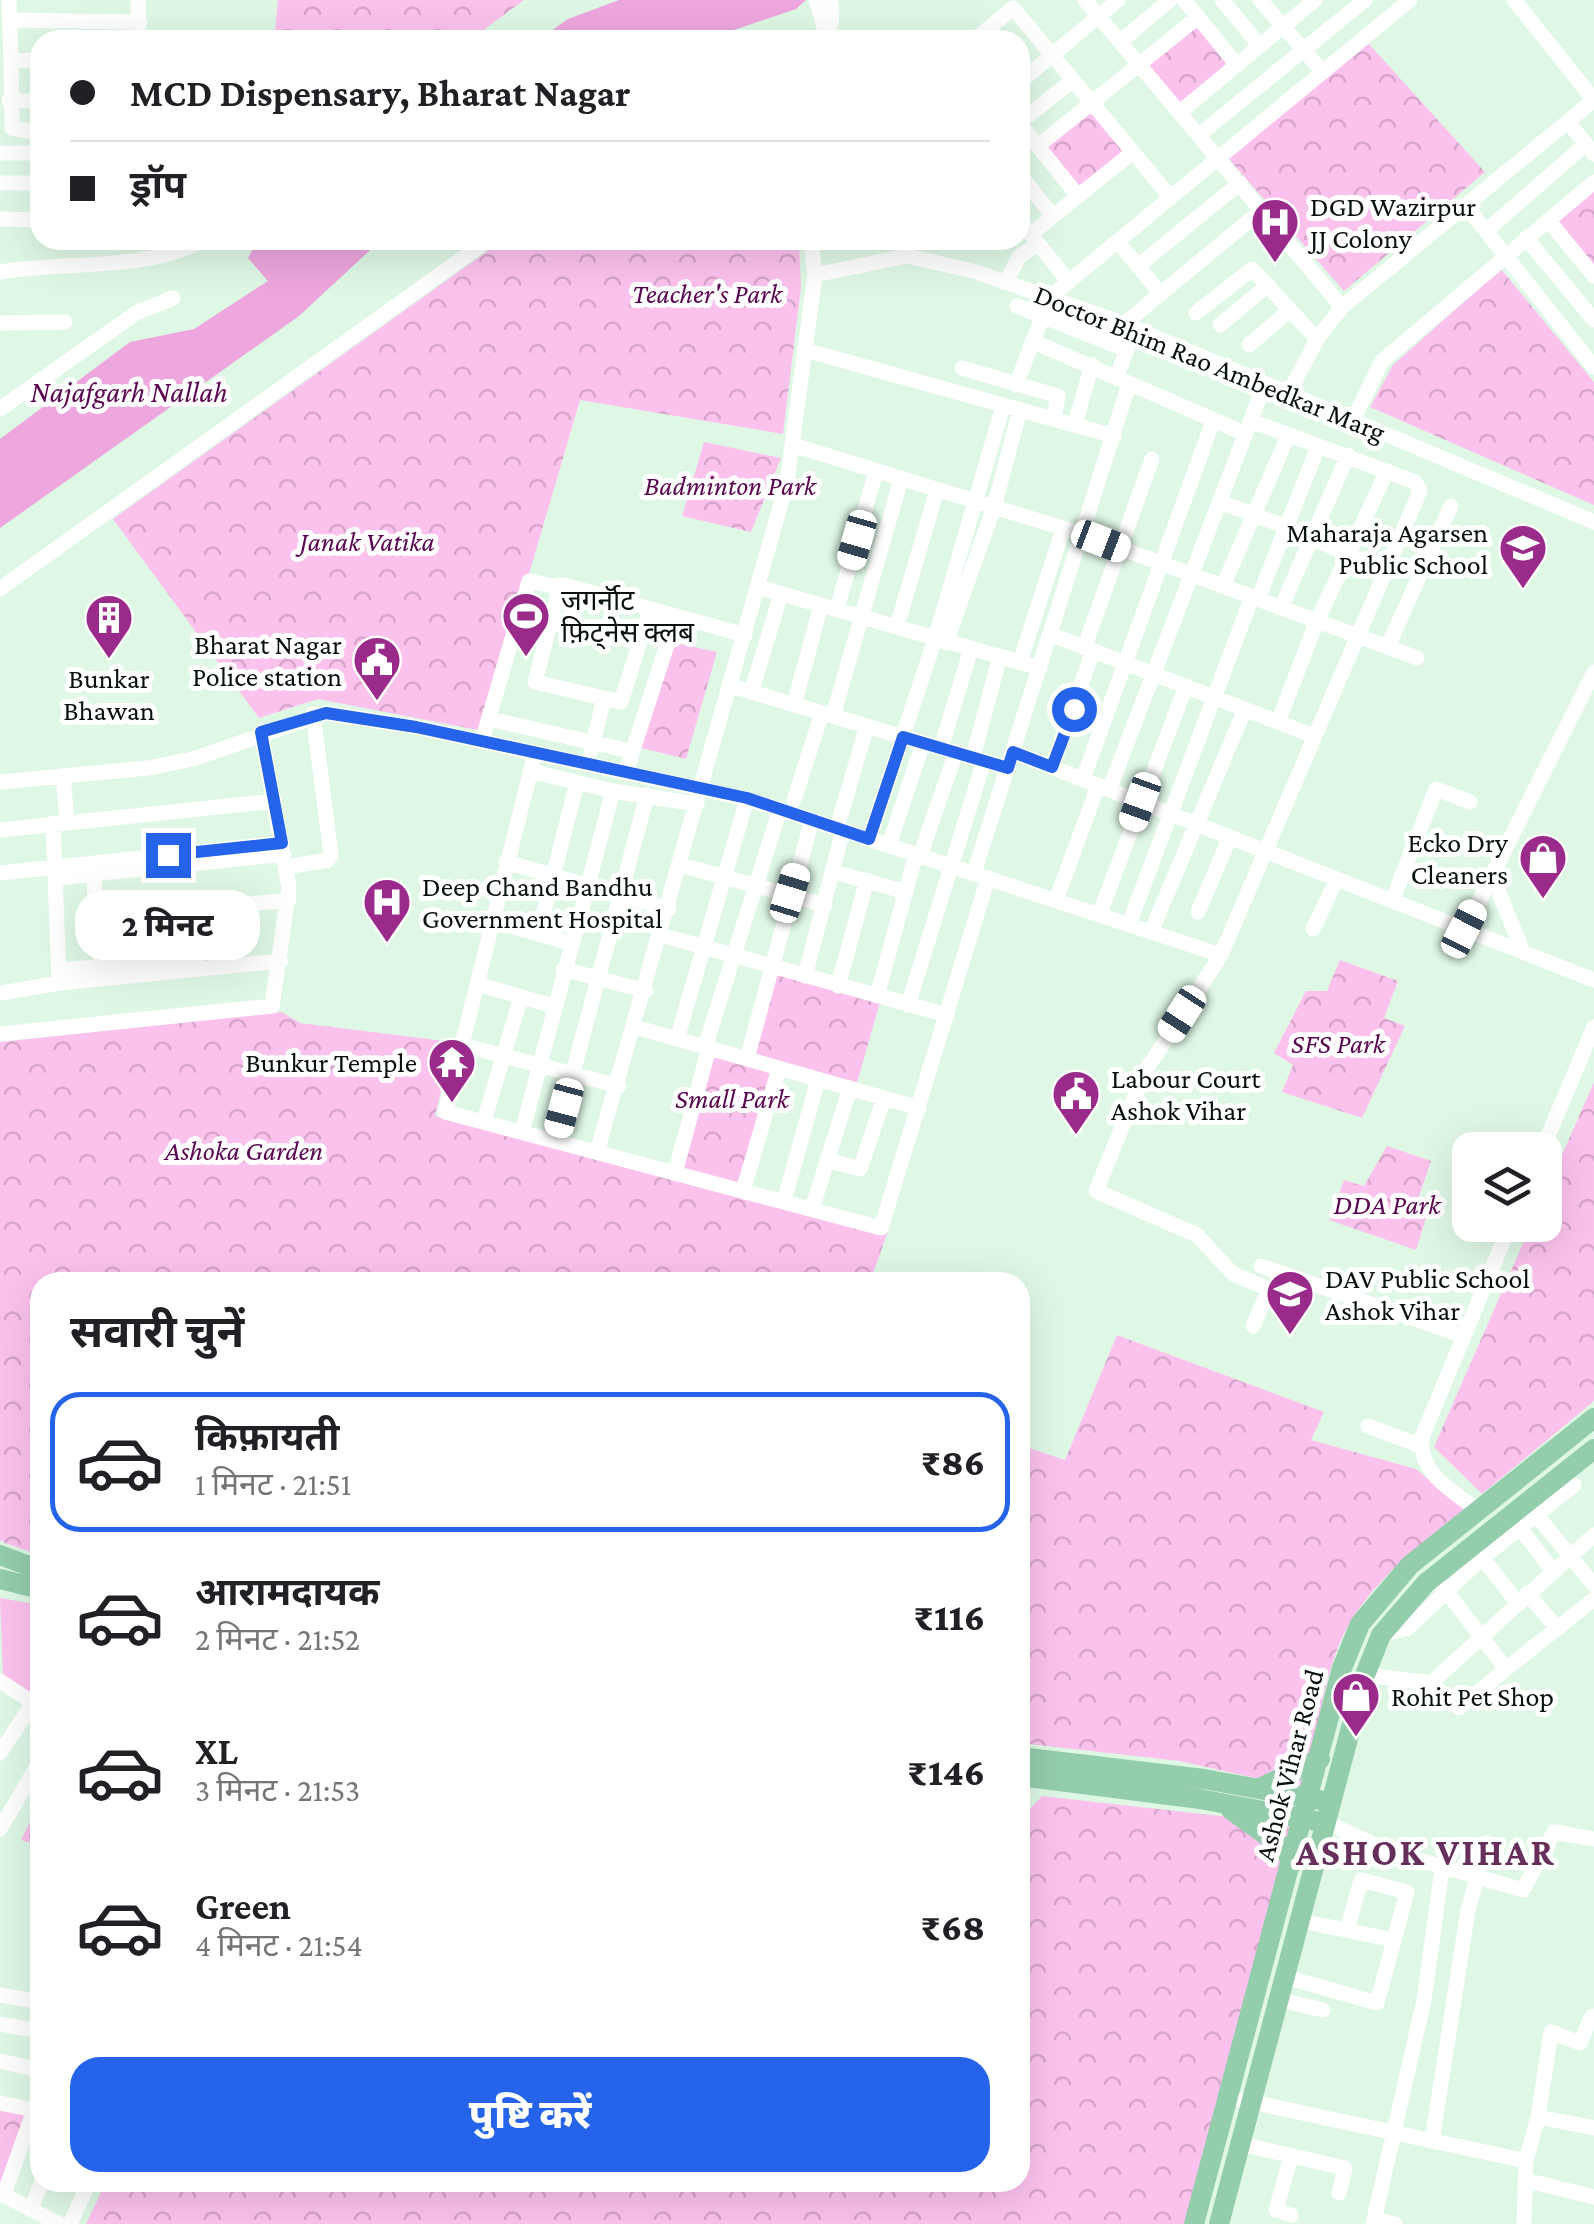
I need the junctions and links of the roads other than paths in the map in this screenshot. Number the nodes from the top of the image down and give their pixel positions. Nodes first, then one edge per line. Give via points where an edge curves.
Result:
1 (9, 0) edge
2 (138, 0) edge
3 (816, 0) edge
4 (830, 0) edge
5 (1085, 0) edge
6 (1118, 0) edge
7 (1170, 0) edge
8 (1184, 0) edge
9 (1222, 0) edge
10 (1260, 0) edge
11 (1315, 0) edge
12 (1365, 0) edge
13 (1410, 0) edge
14 (1514, 0) edge
15 (1011, 4) edge
16 (1098, 16) junction
17 (1198, 17) junction
18 (10, 20) junction
19 (140, 22) junction
20 (1283, 26) junction
21 (824, 29) edge
22 (140, 30) edge
23 (984, 30) edge
24 (1023, 30) edge
25 (1030, 40) edge
26 (1120, 42) junction
27 (1260, 46) junction
28 (1303, 50) junction
29 (1052, 55) junction
30 (11, 60) junction
31 (30, 60) edge
32 (1139, 64) junction
33 (1237, 64) junction
34 (1323, 72) junction
35 (1030, 74) edge
36 (1073, 80) junction
37 (10, 101) junction
38 (30, 101) edge
39 (1092, 102) junction
40 (1592, 105) edge
41 (1180, 112) junction
42 (1030, 115) edge
43 (1568, 122) junction
44 (30, 132) edge
45 (1199, 134) junction
46 (1030, 136) edge
47 (1038, 146) junction
48 (1590, 149) edge
49 (0, 152) edge
50 (1133, 152) junction
51 (30, 153) edge
52 (1220, 158) junction
53 (1594, 182) edge
54 (30, 183) edge
55 (1240, 183) junction
56 (0, 184) edge
57 (1030, 187) edge
58 (1078, 196) junction
59 (1171, 198) junction
60 (1466, 206) junction
61 (1262, 210) junction
62 (1053, 216) junction
63 (0, 219) edge
64 (30, 220) edge
65 (1548, 220) junction
66 (1486, 231) junction
67 (1030, 233) edge
68 (1526, 238) junction
69 (1118, 242) junction
70 (170, 250) edge
71 (474, 250) edge
72 (812, 250) edge
73 (1023, 250) edge
74 (1505, 255) junction
75 (1138, 266) junction
76 (0, 272) edge
77 (815, 276) junction
78 (1594, 276) edge
79 (1006, 282) junction
80 (1070, 282) junction
81 (1268, 284) junction
82 (1161, 294) junction
83 (1050, 297) junction
84 (173, 298) dead end
85 (1017, 306) dead end
86 (1342, 307) junction
87 (1289, 311) junction
88 (1196, 313) dead end
89 (1041, 314) junction
90 (1594, 320) edge
91 (65, 322) dead end
92 (0, 323) edge
93 (1124, 324) junction
94 (1220, 325) dead end
95 (1316, 339) junction
96 (1032, 341) junction
97 (1249, 345) dead end
98 (805, 350) junction
99 (1593, 364) edge
100 (1092, 365) junction
101 (962, 368) dead end
102 (1123, 381) junction
103 (1265, 383) junction
104 (1016, 384) junction
105 (1289, 394) junction
106 (1002, 406) junction
107 (0, 409) edge
108 (1020, 410) junction
109 (1054, 418) junction
110 (1352, 420) junction
111 (1213, 421) junction
112 (1074, 424) junction
113 (1248, 428) junction
114 (1114, 436) junction
115 (1288, 436) junction
116 (793, 445) junction
117 (1318, 447) junction
118 (1348, 455) junction
119 (1152, 460) dead end
120 (876, 471) junction
121 (1387, 471) junction
122 (900, 478) junction
123 (937, 490) junction
124 (974, 501) junction
125 (1220, 502) junction
126 (1451, 506) dead end
127 (994, 507) junction
128 (1254, 514) junction
129 (1594, 522) edge
130 (1287, 527) junction
131 (1063, 529) junction
132 (1082, 534) junction
133 (1311, 538) junction
134 (1120, 548) junction
135 (1349, 555) junction
136 (1161, 564) junction
137 (1386, 571) junction
138 (1193, 576) junction
139 (1222, 586) junction
140 (558, 587) junction
141 (758, 587) junction
142 (0, 589) edge
143 (781, 594) junction
144 (1255, 598) junction
145 (829, 607) junction
146 (1280, 608) junction
147 (650, 610) junction
148 (676, 616) junction
149 (862, 616) junction
150 (550, 622) junction
151 (1318, 622) junction
152 (897, 626) junction
153 (1050, 634) junction
154 (745, 635) junction
155 (1358, 637) junction
156 (608, 639) dead end
157 (941, 641) junction
158 (1388, 646) junction
159 (971, 649) junction
160 (1088, 649) junction
161 (1000, 656) junction
162 (1418, 658) dead end
163 (1020, 662) junction
164 (1124, 662) junction
165 (1040, 668) junction
166 (502, 672) junction
167 (1594, 672) edge
168 (1155, 674) junction
169 (534, 680) junction
170 (731, 686) junction
171 (1186, 686) junction
172 (751, 693) junction
173 (1216, 697) junction
174 (604, 699) junction
175 (624, 700) junction
176 (794, 705) junction
177 (646, 708) junction
178 (1246, 710) junction
179 (312, 714) junction
180 (827, 714) junction
181 (489, 719) junction
182 (1278, 722) junction
183 (867, 726) junction
184 (261, 732) junction
185 (1314, 736) junction
186 (903, 737) junction
187 (482, 742) junction
188 (923, 742) junction
189 (593, 744) junction
190 (948, 750) junction
191 (630, 752) junction
192 (535, 753) junction
193 (979, 759) junction
194 (1010, 760) junction
195 (587, 764) junction
196 (1052, 767) junction
197 (530, 771) junction
198 (626, 772) junction
199 (62, 776) junction
200 (0, 782) edge
201 (577, 783) junction
202 (1097, 785) junction
203 (613, 791) junction
204 (646, 795) junction
205 (700, 796) junction
206 (747, 798) junction
207 (275, 801) junction
208 (1140, 802) junction
209 (1470, 802) dead end
210 (787, 805) junction
211 (1171, 814) junction
212 (812, 820) junction
213 (60, 822) junction
214 (1197, 824) junction
215 (840, 829) junction
216 (0, 830) edge
217 (1230, 837) junction
218 (869, 839) junction
219 (889, 845) junction
220 (1266, 851) junction
221 (284, 855) junction
222 (918, 855) junction
223 (506, 862) junction
224 (681, 865) junction
225 (951, 866) junction
226 (93, 870) junction
227 (57, 872) junction
228 (834, 872) junction
229 (0, 873) edge
230 (1492, 875) junction
231 (725, 876) junction
232 (981, 876) junction
233 (552, 877) junction
234 (1337, 879) junction
235 (867, 880) junction
236 (759, 884) junction
237 (587, 886) junction
238 (906, 892) junction
239 (790, 893) junction
240 (622, 896) junction
241 (289, 900) junction
242 (1056, 900) junction
243 (1392, 901) junction
244 (825, 904) junction
245 (669, 909) junction
246 (1198, 912) dead end
247 (1100, 915) junction
248 (95, 918) junction
249 (493, 921) junction
250 (1129, 924) junction
251 (1314, 929) dead end
252 (1464, 929) junction
253 (1151, 932) junction
254 (538, 934) junction
255 (661, 936) junction
256 (570, 943) junction
257 (704, 947) junction
258 (1523, 952) junction
259 (1221, 955) junction
260 (733, 956) junction
261 (281, 957) junction
262 (101, 966) junction
263 (772, 966) junction
264 (564, 969) junction
265 (59, 976) junction
266 (806, 976) junction
267 (598, 978) junction
268 (1594, 980) edge
269 (477, 984) junction
270 (838, 986) junction
271 (646, 991) junction
272 (0, 993) edge
273 (877, 996) junction
274 (521, 997) junction
275 (908, 1005) junction
276 (554, 1006) junction
277 (947, 1016) junction
278 (1594, 1027) edge
279 (635, 1028) junction
280 (0, 1034) edge
281 (676, 1039) junction
282 (462, 1045) junction
283 (707, 1048) junction
284 (503, 1055) junction
285 (746, 1059) junction
286 (538, 1067) junction
287 (779, 1068) junction
288 (573, 1075) junction
289 (818, 1080) junction
290 (619, 1086) junction
291 (850, 1088) junction
292 (884, 1098) junction
293 (919, 1108) junction
294 (484, 1121) junction
295 (522, 1132) junction
296 (1550, 1132) edge
297 (556, 1140) junction
298 (597, 1152) junction
299 (827, 1160) junction
300 (675, 1173) junction
301 (742, 1191) junction
302 (784, 1201) junction
303 (812, 1210) junction
304 (1503, 1242) edge
305 (1261, 1266) dead end
306 (1253, 1326) dead end
307 (1464, 1336) junction
308 (1594, 1418) edge
309 (1368, 1426) dead end
310 (1421, 1446) junction
311 (1594, 1449) edge
312 (1574, 1485) dead end
313 (1532, 1509) junction
314 (1479, 1511) junction
315 (1520, 1528) junction
316 (1594, 1535) edge
317 (1477, 1552) junction
318 (0, 1555) edge
319 (1570, 1556) junction
320 (30, 1566) edge
321 (1552, 1571) junction
322 (0, 1579) edge
323 (1440, 1583) junction
324 (1594, 1585) edge
325 (30, 1586) edge
326 (1522, 1597) junction
327 (1594, 1599) edge
328 (1557, 1628) junction
329 (1479, 1635) junction
330 (1506, 1669) junction
331 (1365, 1675) junction
332 (0, 1681) edge
333 (1431, 1683) junction
334 (30, 1701) edge
335 (30, 1713) edge
336 (0, 1753) edge
337 (1030, 1758) edge
338 (1320, 1758) junction
339 (1030, 1777) edge
340 (30, 1778) edge
341 (1258, 1789) junction
342 (1219, 1802) junction
343 (1307, 1808) junction
344 (1330, 1813) junction
345 (0, 1830) edge
346 (1594, 1839) edge
347 (1487, 1843) dead end
348 (1293, 1863) junction
349 (1442, 1869) junction
350 (1475, 1878) junction
351 (1301, 1920) junction
352 (1347, 1930) junction
353 (1394, 1940) junction
354 (1286, 1977) junction
355 (0, 1995) edge
356 (30, 2000) edge
357 (1280, 2000) junction
358 (1323, 2010) dead end
359 (1592, 2016) edge
360 (0, 2024) edge
361 (30, 2029) edge
362 (0, 2061) edge
363 (30, 2068) edge
364 (1228, 2097) junction
365 (0, 2102) edge
366 (1253, 2102) junction
367 (30, 2109) edge
368 (1538, 2117) junction
369 (30, 2120) edge
370 (1594, 2128) edge
371 (1396, 2134) junction
372 (1432, 2141) junction
373 (1241, 2144) junction
374 (1291, 2156) junction
375 (1526, 2162) junction
376 (1526, 2180) junction
377 (38, 2192) edge
378 (84, 2192) edge
379 (2, 2193) edge
380 (1338, 2193) dead end
381 (1594, 2197) edge
382 (31, 2208) junction
383 (1291, 2214) dead end
384 (1374, 2221) edge
385 (59, 2224) edge
386 (70, 2224) edge
387 (1194, 2224) edge
388 (1218, 2224) edge
389 (1395, 2224) edge
390 (1524, 2224) edge

1 - 18 street
2 - 19 street
3 - 21 street
4 - 21 street
5 - 16 street
6 - 16 street
7 - 26 street
8 - 17 street
9 - 27 street
10 - 20 street
11 - 20 street
12 - 28 street
13 - 34 street
14 - 40 street
15 - 23 street
15 - 24 street
16 - 26 street
16 - 29 street
17 - 32 street
17 - 33 street
18 - 19 street
18 - 30 street
19 - 22 street
20 - 27 street
20 - 28 street
25 - 29 street
26 - 32 street
27 - 33 street
28 - 34 street
28 - 45 street
29 - 35 street
29 - 36 street
30 - 31 street
30 - 37 street
32 - 39 street
32 - 41 street
33 - 41 street
34 - 52 street
36 - 39 street
36 - 42 street
37 - 38 street
37 - 44 street via 15,131
39 - 47 street
39 - 50 street
40 - 43 street
41 - 45 street
43 - 48 street
43 - 60 street
45 - 52 street
46 - 47 street
47 - 58 street
48 - 66 street
49 - 51 street
50 - 58 street
50 - 59 street
52 - 55 street
52 - 59 street
53 - 65 street
54 - 56 street
55 - 61 street
55 - 75 street
57 - 62 street
58 - 62 street
59 - 69 street
60 - 66 street
60 - 86 street
61 - 82 street
61 - 86 street
62 - 67 street
63 - 64 street
65 - 68 street
65 - 78 street
66 - 74 street
67 - 80 street
68 - 74 street
68 - 90 street
69 - 75 street
69 - 80 street
70 - 76 street
71 - 142 street
72 - 77 street
73 - 79 street
74 - 99 street
74 - 110 street via 1382,361
75 - 82 street
77 - 79 street, Doctor Bhim Rao Ambedkar Marg via 906,256
77 - 98 street
79 - 83 street, Doctor Bhim Rao Ambedkar Marg
80 - 83 street
81 - 87 street
81 - 88 street via 1250,270
81 - 94 street
82 - 93 street
83 - 89 street
83 - 93 street, Doctor Bhim Rao Ambedkar Marg
84 - 107 street via 136,312
85 - 89 street
86 - 95 street
87 - 95 street
87 - 97 street
89 - 96 street
89 - 102 street via 1128,350
91 - 92 street
93 - 103 street, Doctor Bhim Rao Ambedkar Marg
95 - 105 street
96 - 100 street
96 - 104 street
98 - 106 street
98 - 116 street
100 - 102 street
100 - 112 street
101 - 104 street
102 - 111 street
102 - 114 street
103 - 105 street, Doctor Bhim Rao Ambedkar Marg
103 - 113 street
104 - 109 street via 1058,396
105 - 110 street, Doctor Bhim Rao Ambedkar Marg
106 - 108 street
106 - 124 street
108 - 109 street
108 - 127 street
109 - 112 street
110 - 129 street, Doctor Bhim Rao Ambedkar Marg
111 - 113 street
111 - 136 street
112 - 114 street
113 - 115 street
113 - 125 street
114 - 132 street
115 - 117 street
115 - 128 street
116 - 120 street
116 - 141 street
117 - 118 street
117 - 130 street
118 - 121 street
118 - 133 street
119 - 134 street
120 - 122 street
120 - 145 street
121 - 135 street
121 - 137 street via 1420,490
122 - 123 street
122 - 149 street
123 - 124 street
123 - 152 street
124 - 127 street
124 - 157 street
125 - 128 street
125 - 138 street
126 - 158 street
127 - 131 street
127 - 157 street
128 - 130 street
128 - 139 street
130 - 144 street
131 - 132 street
131 - 163 street
132 - 134 street
132 - 153 street
133 - 135 street
133 - 146 street
134 - 136 street
134 - 160 street
135 - 137 street
135 - 151 street
136 - 138 street
136 - 164 street
137 - 155 street
138 - 139 street
138 - 168 street
139 - 144 street
140 - 147 street
140 - 150 street
140 - 166 street via 529,581
141 - 143 street
141 - 154 street
143 - 145 street
143 - 172 street
144 - 146 street
144 - 173 street
145 - 149 street
145 - 176 street
146 - 151 street
147 - 148 street
147 - 175 street
148 - 154 street
148 - 177 street
149 - 152 street
149 - 180 street
150 - 156 street
150 - 169 street
151 - 155 street
151 - 182 street
152 - 157 street
153 - 160 street
153 - 165 street
154 - 170 street
155 - 158 street
155 - 185 street
157 - 159 street
157 - 186 street
158 - 162 street
159 - 161 street
159 - 190 street
160 - 164 street
160 - 196 street
161 - 163 street
161 - 193 street
163 - 165 street
164 - 168 street
164 - 202 street
165 - 194 street
166 - 169 street
166 - 181 street
167 - 230 street
168 - 171 street
168 - 202 street
169 - 174 street
170 - 172 street
170 - 205 street
171 - 173 street
171 - 208 street
172 - 176 street
173 - 178 street
173 - 211 street
174 - 175 street
174 - 189 street
175 - 177 street
176 - 180 street
177 - 191 street
178 - 182 street
178 - 214 street
179 - 184 street
179 - 187 street
179 - 221 street via 331,855
180 - 183 street
180 - 210 street
181 - 187 street
181 - 189 street
182 - 185 street
183 - 186 street
183 - 215 street
184 - 199 street via 193,759
184 - 207 street
185 - 220 street
186 - 188 street
186 - 218 street
187 - 192 street
188 - 190 street
188 - 219 street
189 - 191 street
189 - 195 street
190 - 193 street
190 - 222 street
191 - 198 street
192 - 195 street
192 - 197 street
193 - 194 street
193 - 225 street
194 - 196 street
194 - 232 street
195 - 198 street
196 - 202 street
197 - 201 street
197 - 223 street
198 - 205 street
199 - 200 street
199 - 213 street
201 - 203 street
201 - 233 street
202 - 208 street
202 - 242 street
203 - 204 street
203 - 237 street
204 - 205 street
204 - 240 street
205 - 206 street
205 - 224 street
206 - 210 street
206 - 231 street
207 - 213 street
207 - 221 street
208 - 211 street
208 - 247 street
209 - 243 street via 1436,788
210 - 212 street
210 - 236 street
211 - 214 street
211 - 250 street
212 - 215 street
212 - 239 street
213 - 216 street
213 - 227 street
214 - 217 street
214 - 253 street
215 - 218 street
215 - 228 street
217 - 220 street
217 - 246 street
218 - 219 street
219 - 222 street
220 - 234 street
220 - 259 street
221 - 226 street
221 - 241 street
222 - 225 street
222 - 238 street
223 - 233 street
223 - 249 street
224 - 231 street
224 - 245 street
225 - 232 street
225 - 275 street
226 - 227 street
226 - 248 street
227 - 229 street
227 - 265 street
228 - 235 street
228 - 244 street
230 - 252 street
230 - 258 street
231 - 236 street
231 - 257 street
232 - 242 street
232 - 277 street
233 - 237 street
233 - 254 street
234 - 243 street
234 - 251 street
235 - 238 street
235 - 270 street
236 - 239 street
236 - 260 street
237 - 240 street
237 - 256 street
238 - 273 street
239 - 244 street
239 - 263 street
240 - 245 street
240 - 267 street
241 - 248 street
241 - 261 street
242 - 247 street
243 - 252 street
244 - 266 street
245 - 255 street
247 - 250 street
248 - 262 street
249 - 254 street
249 - 269 street
250 - 253 street
252 - 258 street
253 - 259 street
254 - 256 street
255 - 257 street
255 - 271 street
256 - 264 street
257 - 260 street
257 - 281 street
258 - 268 street
259 - 306 street via 1144,1074 1096,1192 1197,1235 1233,1274 1269,1289
260 - 263 street
260 - 283 street
261 - 262 street
261 - 265 street
261 - 280 street via 268,1008
262 - 265 street
263 - 266 street
263 - 285 street
264 - 267 street
264 - 276 street
265 - 272 street
266 - 270 street
267 - 271 street
267 - 288 street
269 - 274 street
269 - 282 street
270 - 273 street
271 - 279 street
273 - 275 street
274 - 276 street
274 - 284 street
275 - 277 street
276 - 286 street
277 - 293 street
278 - 296 street
279 - 281 street
279 - 290 street
281 - 283 street
282 - 284 street
282 - 294 street via 444,1111
283 - 285 street
283 - 300 street
284 - 286 street
284 - 294 street
285 - 287 street
286 - 288 street
286 - 295 street
287 - 289 street
287 - 301 street
288 - 290 street
288 - 297 street
289 - 291 street
289 - 302 street
290 - 298 street
291 - 292 street
291 - 299 street
292 - 293 street
292 - 299 street via 860,1169
293 - 303 street via 881,1228
294 - 295 street
295 - 297 street
297 - 298 street
298 - 300 street
299 - 303 street
300 - 301 street
301 - 302 street
302 - 303 street
304 - 307 street
305 - 307 street
307 - 310 street
308 - 314 main road, Ashok Vihar Road
309 - 310 street
310 - 314 street via 1432,1474
311 - 313 main road, Ashok Vihar Road
312 - 313 street
313 - 315 street
313 - 317 main road, Ashok Vihar Road
313 - 319 street
314 - 338 main road, Ashok Vihar Road via 1410,1565 1360,1624
315 - 317 street
315 - 321 street
316 - 319 street
317 - 323 main road, Ashok Vihar Road
317 - 326 street
318 - 320 main road
319 - 321 street
319 - 324 street
321 - 326 street
322 - 325 main road
323 - 329 street
323 - 331 main road, Ashok Vihar Road via 1395,1614
326 - 328 street
326 - 329 street
327 - 328 street
328 - 330 street
329 - 330 street
329 - 333 street
330 - 333 street via 1460,1708
331 - 333 street
331 - 344 main road, Ashok Vihar Road
332 - 334 street
335 - 336 street
337 - 341 main road
338 - 341 main road
338 - 343 main road, Ashok Vihar Road
339 - 342 main road
340 - 345 street
341 - 343 main road
342 - 343 main road
342 - 348 main road via 1281,1846
343 - 344 main road
343 - 348 main road, Ashok Vihar Road
344 - 349 street
344 - 351 main road, Ashok Vihar Road
346 - 350 street via 1554,1832 1524,1890
347 - 350 street
348 - 364 main road, Ashok Vihar Road
349 - 350 street
349 - 371 street
350 - 372 street
351 - 352 street
351 - 354 main road, Ashok Vihar Road
352 - 353 street
352 - 353 street via 1361,1880 1407,1892
353 - 354 street via 1377,2003
354 - 357 main road, Ashok Vihar Road
355 - 356 street
357 - 358 street
357 - 366 main road, Ashok Vihar Road
359 - 368 street via 1580,2043 1551,2032
360 - 361 street
362 - 363 street
364 - 366 street
364 - 387 main road, Ashok Vihar Road
365 - 367 street
366 - 371 street
366 - 373 main road, Ashok Vihar Road
368 - 370 street
368 - 375 street
369 - 379 street
371 - 372 street
371 - 384 street
372 - 375 street
373 - 374 street
373 - 388 main road, Ashok Vihar Road
374 - 380 street via 1345,2168
374 - 383 street via 1276,2210
375 - 376 street
376 - 381 street
376 - 390 street
377 - 382 street
378 - 386 street
379 - 382 street
382 - 385 street
384 - 389 street

